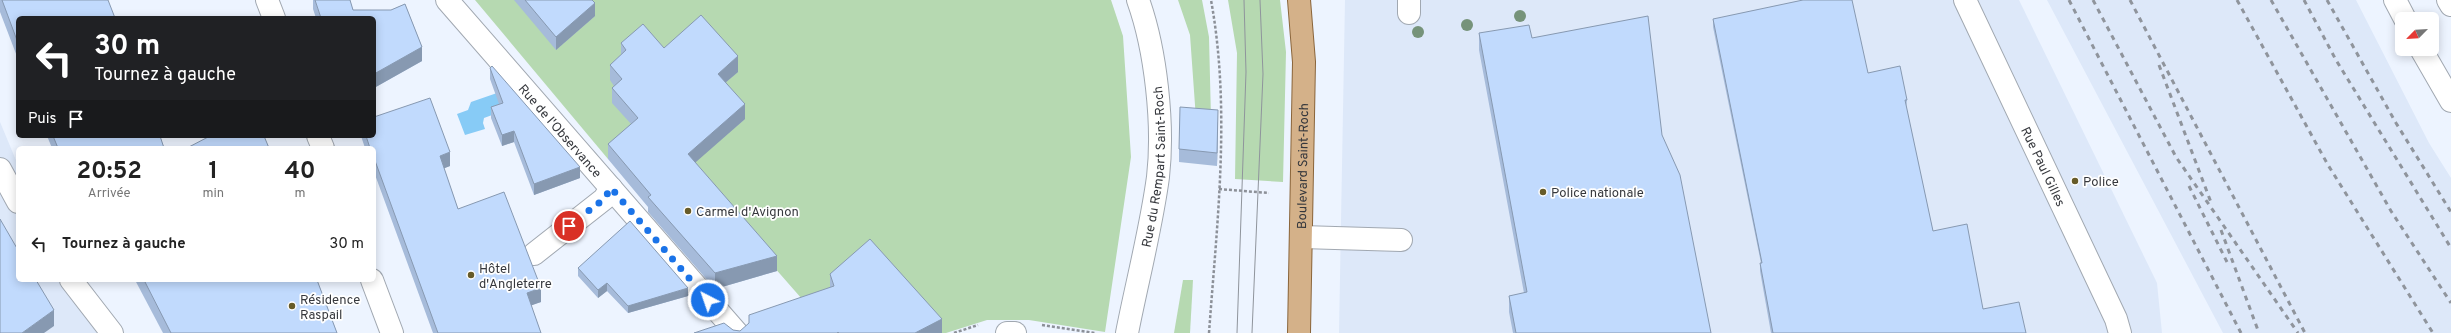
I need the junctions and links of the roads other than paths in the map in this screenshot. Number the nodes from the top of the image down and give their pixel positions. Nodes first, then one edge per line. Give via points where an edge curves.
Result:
1 (267, 0) edge
2 (447, 0) edge
3 (1138, 0) edge
4 (1299, 0) edge
5 (1965, 0) edge
6 (2395, 0) edge
7 (2448, 0) edge
8 (2451, 5) edge
9 (2401, 12) edge
10 (273, 16) edge
11 (2425, 56) edge
12 (2451, 101) edge
13 (0, 169) edge
14 (611, 188) junction
15 (16, 198) edge
16 (1302, 237) junction
17 (1401, 240) dead end
18 (534, 254) dead end
19 (73, 282) edge
20 (373, 282) edge
21 (112, 333) edge
22 (392, 333) edge
23 (737, 333) edge
24 (1007, 333) edge
25 (1015, 333) edge
26 (1127, 333) edge
27 (1299, 333) edge
28 (2120, 333) edge

1 - 10 street
2 - 14 street, Rue de l'Observance
3 - 26 street, Rue du Rempart Saint-Roch via 1152,50 1160,134 1158,177
4 - 16 main road, Boulevard Saint-Roch via 1304,62
5 - 28 street, Rue Paul Gilles via 2116,319
6 - 9 street
7 - 8 street
11 - 12 street
13 - 15 street
14 - 18 street via 604,199
14 - 23 street, Rue de l'Observance
16 - 17 street
16 - 27 main road, Boulevard Saint-Roch
19 - 21 street
20 - 22 street
24 - 25 street

